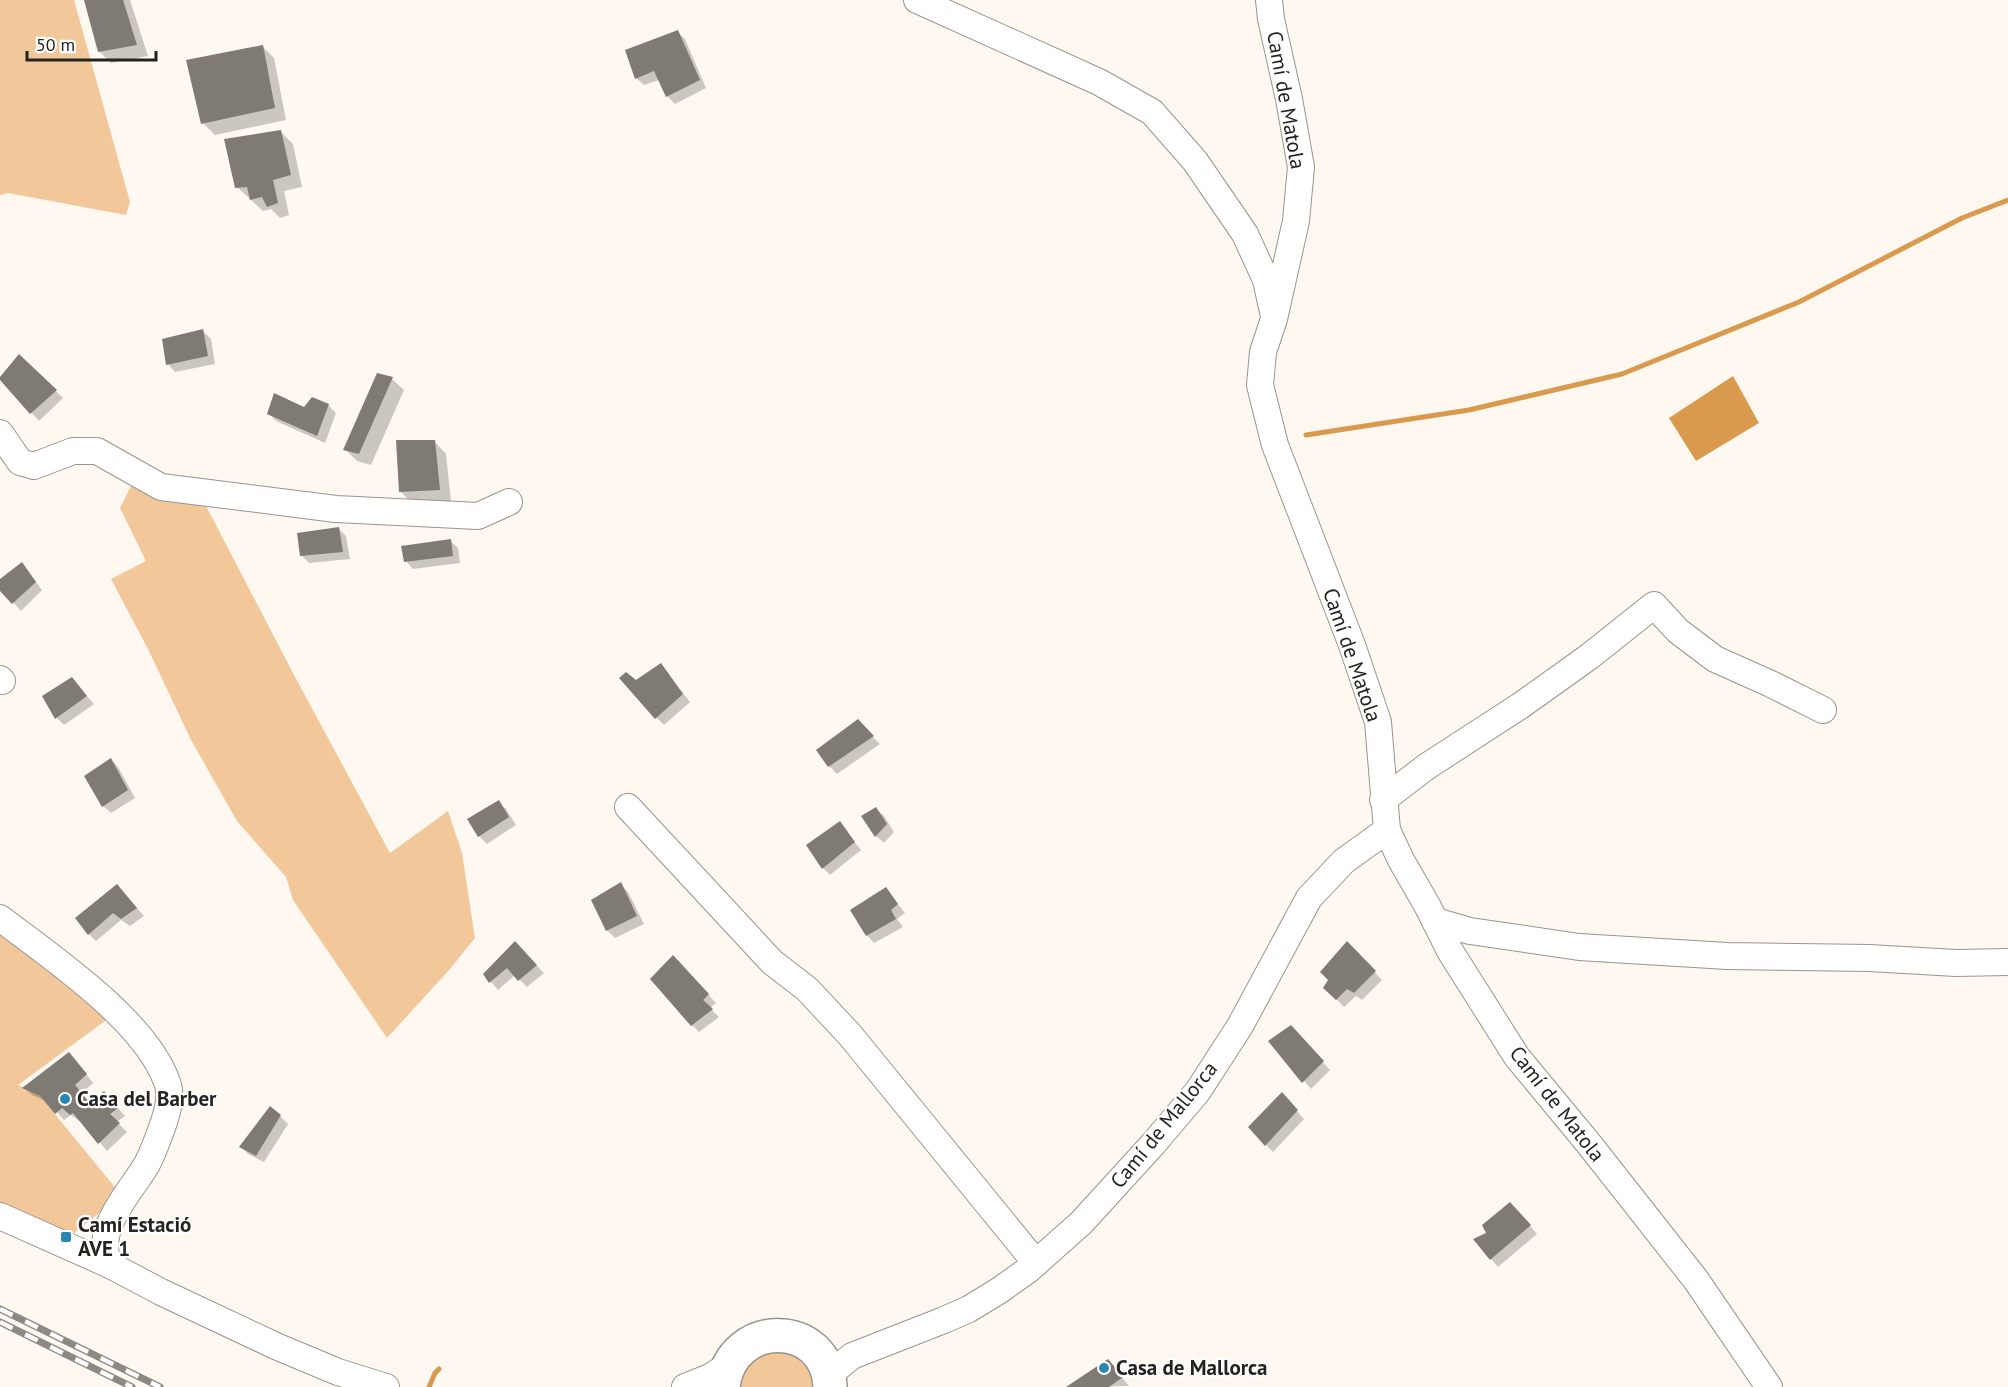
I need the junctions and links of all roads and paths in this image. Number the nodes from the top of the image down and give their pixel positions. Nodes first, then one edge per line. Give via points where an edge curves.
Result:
1 (917, 0) edge
2 (1269, 0) edge
3 (1274, 318) junction
4 (0, 433) edge
5 (508, 502) dead end
6 (1823, 710) dead end
7 (1383, 800) junction
8 (628, 807) dead end
9 (1387, 830) junction
10 (0, 918) edge
11 (1435, 921) junction
12 (2008, 962) edge
13 (117, 1209) junction
14 (0, 1216) edge
15 (0, 1224) edge
16 (72, 1253) junction
17 (1036, 1263) junction
18 (110, 1265) junction
19 (808, 1345) junction
20 (872, 1347) junction
21 (726, 1376) edge
22 (830, 1384) edge
23 (364, 1387) edge
24 (386, 1387) edge
25 (685, 1387) edge
26 (1769, 1387) edge

1 - 3 street via 1099,82 1152,112 1195,161 1245,234 1266,280
2 - 3 street, Camí de Matola via 1301,167 1296,221
3 - 7 street, Camí de Matola via 1263,352 1260,385 1275,445 1378,722
4 - 5 street via 20,462 34,466 73,451 97,451 160,487 336,509 478,516
6 - 7 street via 1715,658 1678,631 1654,605 1590,656
7 - 9 street, Camí de Matola
8 - 17 street via 764,954 807,989 850,1035
9 - 11 street, Camí de Matola
9 - 17 street, Camí de Mallorca via 1344,861 1309,898 1240,1026 1198,1091 1081,1223
10 - 13 street via 93,990 124,1020 152,1053 168,1083 168,1108 160,1134 149,1161
11 - 12 street via 1470,932 1579,947 1727,956
11 - 26 street, Camí de Matola via 1517,1057 1696,1280
13 - 16 street
13 - 18 street via 105,1238
14 - 16 street
15 - 16 street
16 - 18 street
16 - 23 street via 308,1368
17 - 20 street, Camí de Mallorca via 969,1309
18 - 24 street via 278,1347
19 - 20 street, Camí de Mallorca
19 - 21 main road via 781,1335 754,1340 732,1358
19 - 22 main road via 826,1366
20 - 22 street, Camí de Mallorca via 844,1361
21 - 25 street via 710,1377

